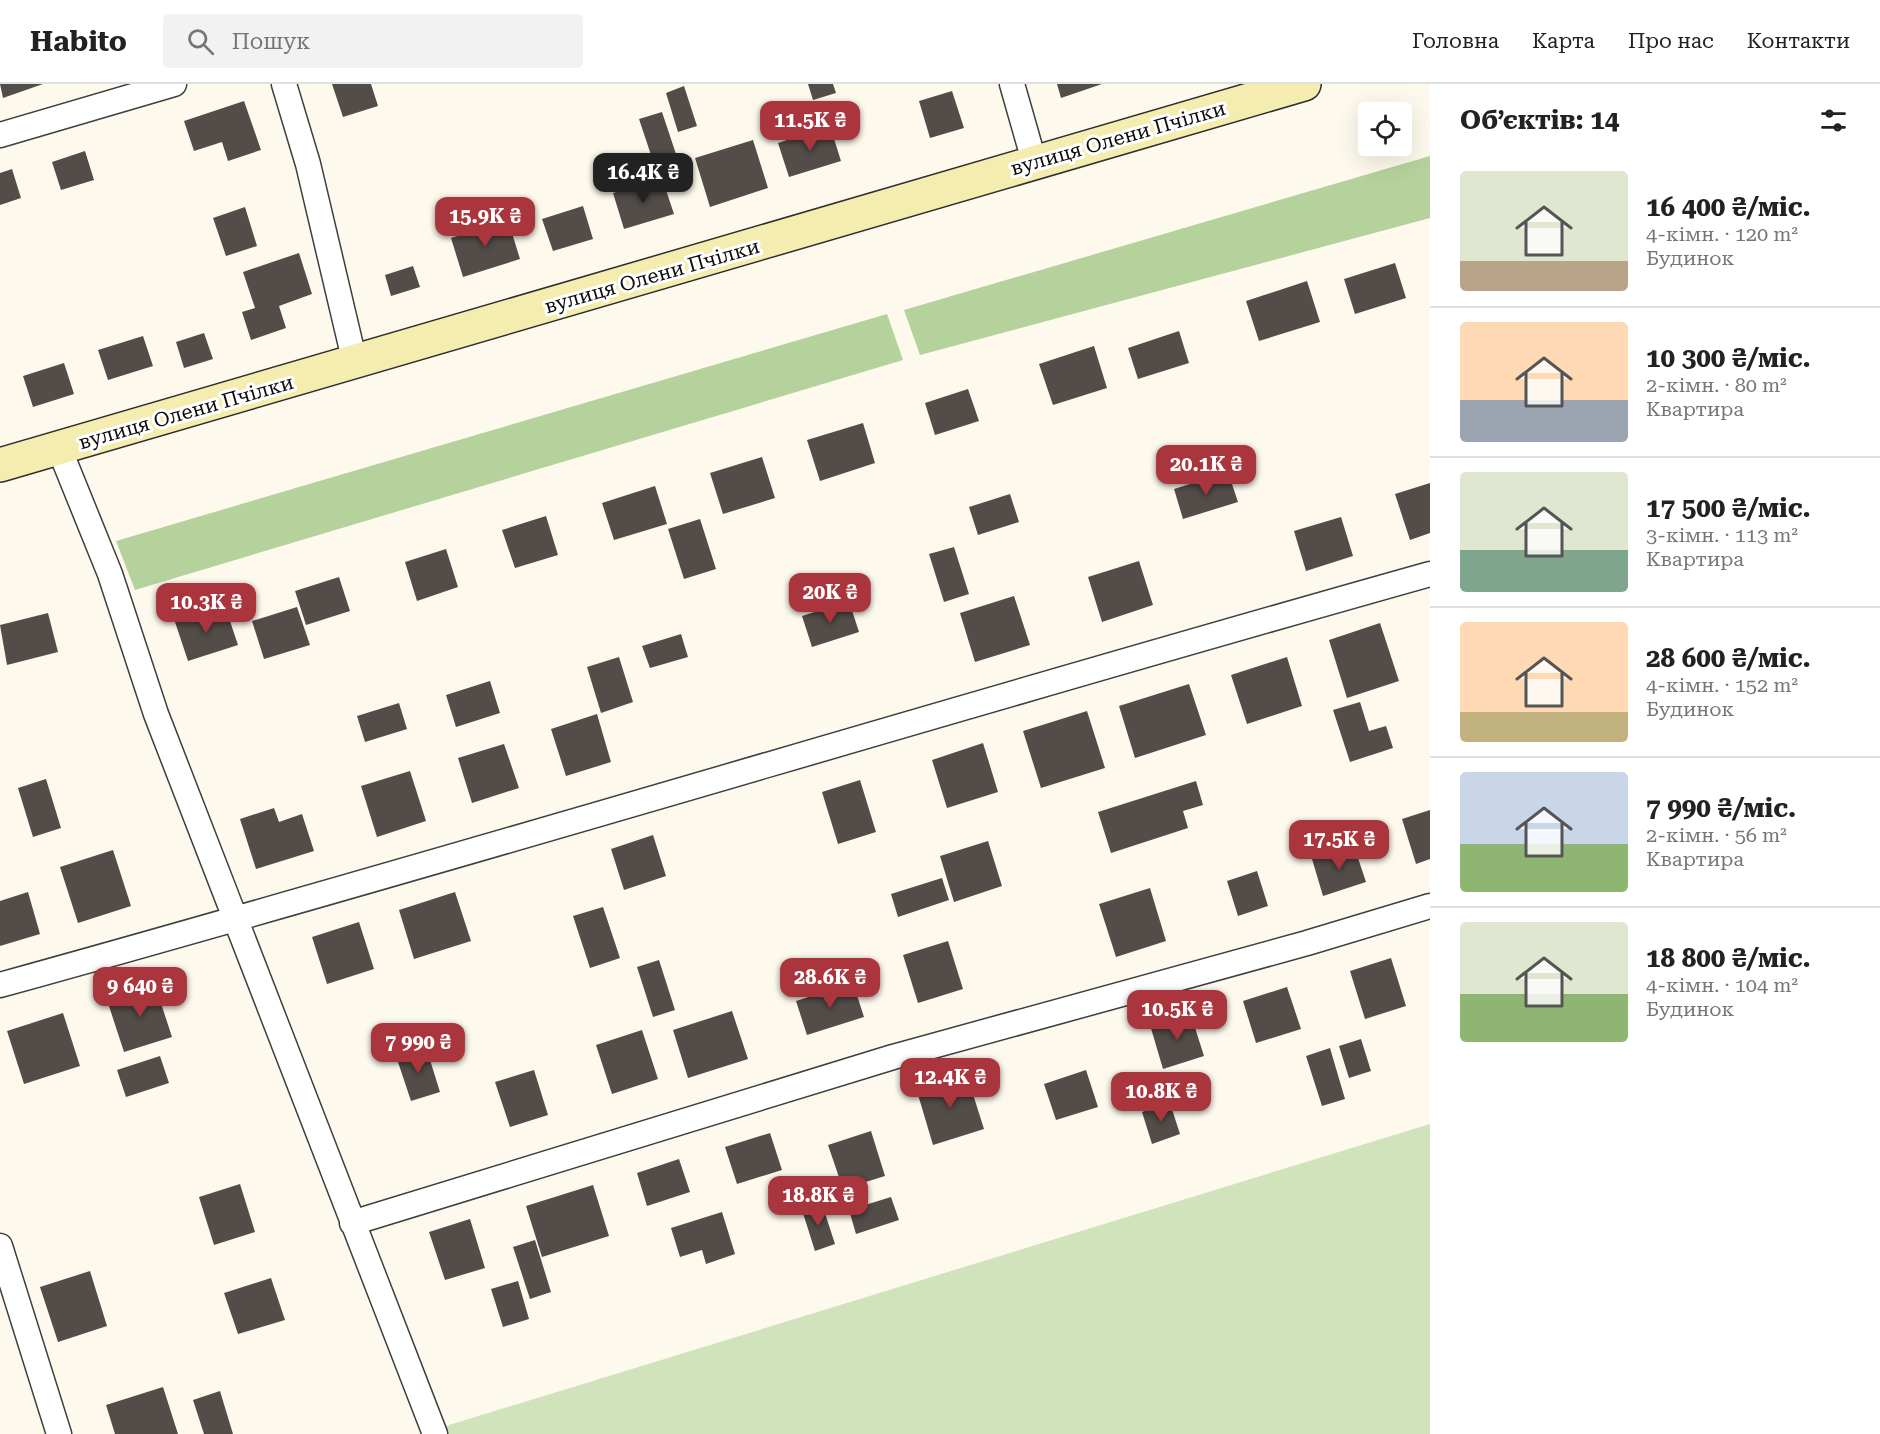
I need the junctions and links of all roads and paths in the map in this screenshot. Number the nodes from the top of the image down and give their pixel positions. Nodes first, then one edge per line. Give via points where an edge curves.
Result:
1 (174, 84) edge
2 (284, 84) edge
3 (1012, 84) edge
4 (1304, 84) edge
5 (0, 135) edge
6 (1034, 161) junction
7 (355, 363) junction
8 (59, 448) junction
9 (0, 465) edge
10 (1430, 574) edge
11 (1430, 906) edge
12 (235, 920) junction
13 (0, 985) edge
14 (352, 1223) junction
15 (0, 1246) edge
16 (59, 1434) edge
17 (435, 1434) edge

1 - 5 street
2 - 7 street via 308,164
3 - 6 street
4 - 6 street, вулиця Олени Пчілки
6 - 7 street, вулиця Олени Пчілки
7 - 8 street, вулиця Олени Пчілки
8 - 9 street, вулиця Олени Пчілки
8 - 12 street via 110,574 156,714
10 - 12 street
11 - 14 street via 893,1057
12 - 13 street
12 - 14 street
14 - 17 street
15 - 16 street

